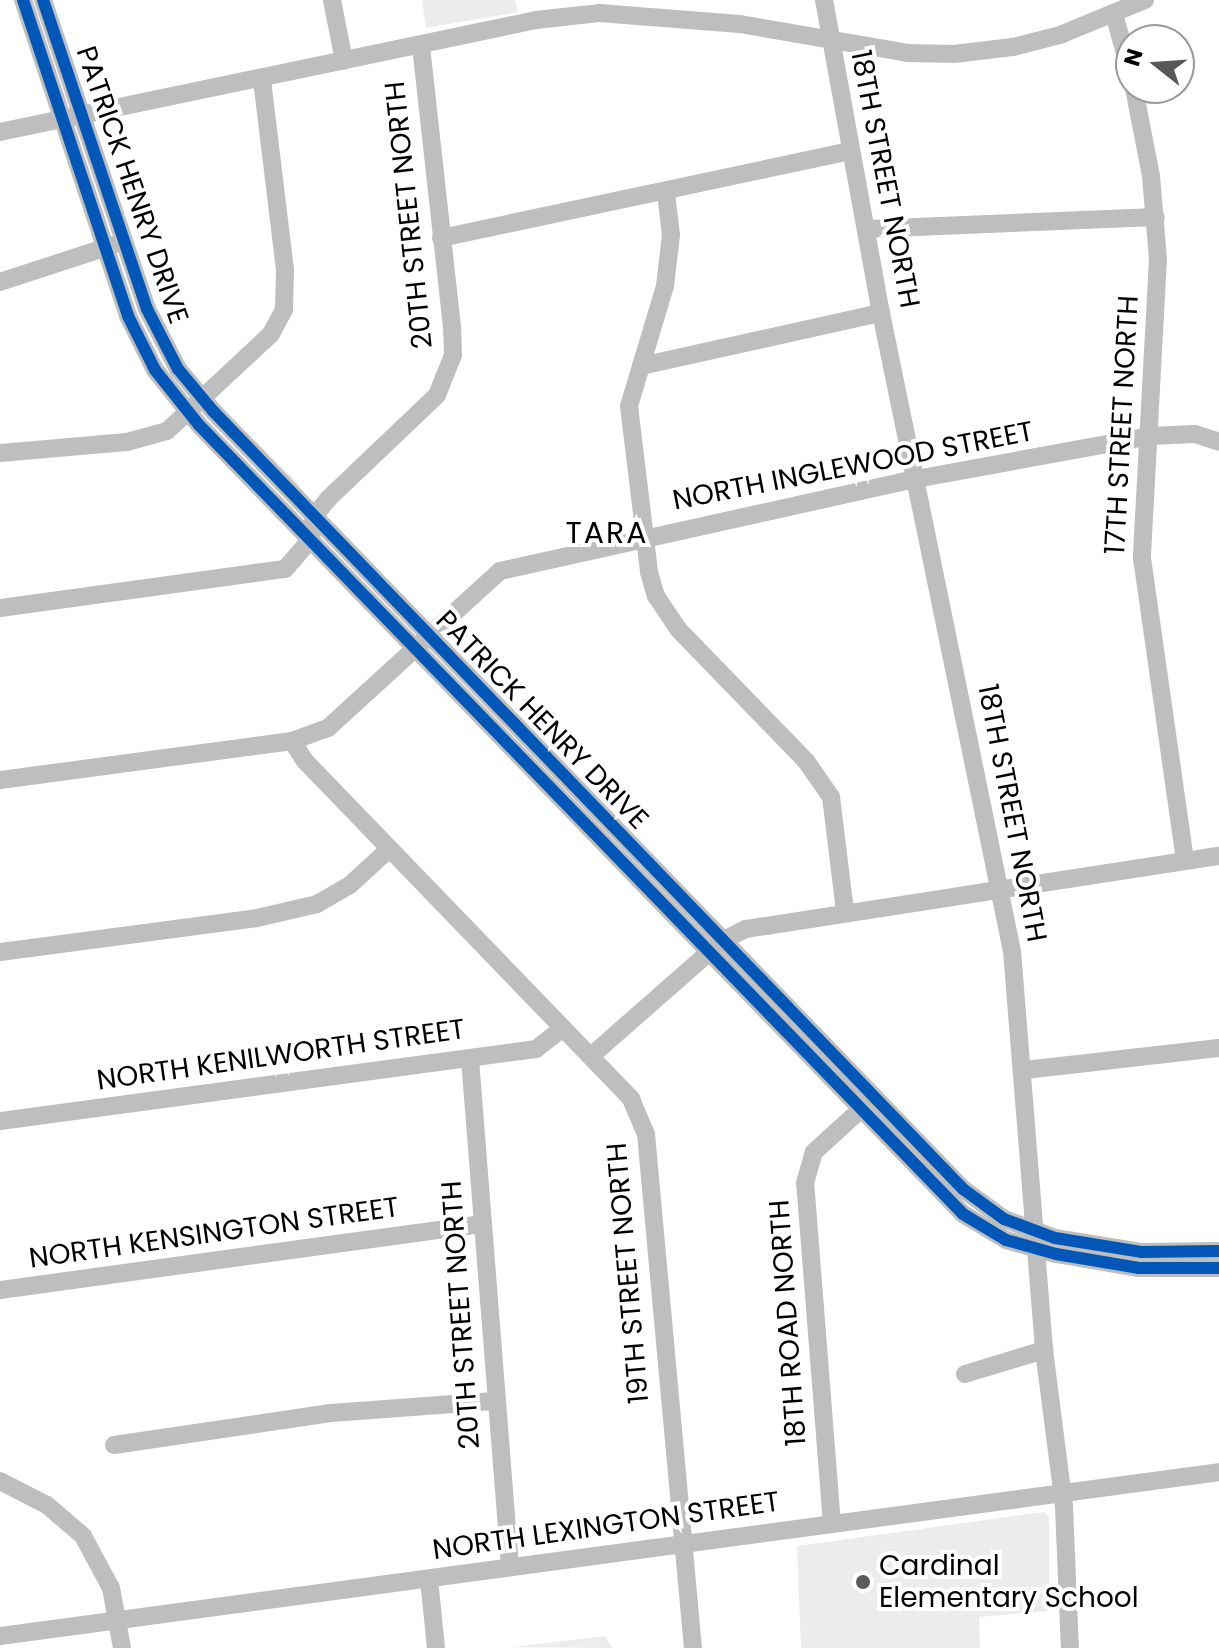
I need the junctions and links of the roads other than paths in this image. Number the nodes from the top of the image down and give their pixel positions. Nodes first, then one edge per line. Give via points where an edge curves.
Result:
1 (23, 0) edge
2 (43, 0) edge
3 (332, 0) edge
4 (824, 0) edge
5 (1145, 0) edge
6 (1114, 14) junction
7 (1117, 24) edge
8 (831, 42) junction
9 (421, 46) junction
10 (344, 61) junction
11 (262, 79) junction
12 (1137, 104) edge
13 (81, 115) junction
14 (62, 119) junction
15 (0, 132) edge
16 (851, 151) junction
17 (666, 193) junction
18 (1156, 217) junction
19 (869, 229) junction
20 (441, 238) junction
21 (124, 242) junction
22 (104, 248) junction
23 (0, 282) edge
24 (881, 313) junction
25 (641, 366) junction
26 (202, 398) junction
27 (187, 412) junction
28 (1150, 436) junction
29 (1219, 442) edge
30 (0, 453) edge
31 (916, 479) junction
32 (314, 516) junction
33 (643, 538) junction
34 (311, 539) junction
35 (0, 608) edge
36 (422, 642) junction
37 (292, 741) junction
38 (0, 780) edge
39 (389, 849) junction
40 (1219, 856) edge
41 (1185, 859) junction
42 (998, 889) junction
43 (845, 911) junction
44 (716, 946) junction
45 (0, 952) edge
46 (563, 1028) junction
47 (1219, 1048) edge
48 (591, 1056) junction
49 (470, 1059) junction
50 (1025, 1070) junction
51 (868, 1103) junction
52 (0, 1121) edge
53 (482, 1224) junction
54 (1038, 1242) junction
55 (1219, 1251) edge
56 (1219, 1268) edge
57 (0, 1290) edge
58 (1044, 1350) junction
59 (965, 1374) dead end
60 (494, 1401) junction
61 (114, 1445) dead end
62 (1219, 1472) edge
63 (0, 1481) edge
64 (1061, 1494) junction
65 (832, 1524) junction
66 (680, 1545) junction
67 (510, 1566) junction
68 (429, 1579) junction
69 (120, 1620) junction
70 (0, 1636) edge
71 (122, 1648) edge
72 (436, 1648) edge
73 (693, 1648) edge
74 (1070, 1648) edge

1 - 14 street, PATRICK HENRY DRIVE
2 - 13 street, PATRICK HENRY DRIVE
3 - 10 street, 20TH STREET NORTH
4 - 8 street, 18TH STREET NORTH
5 - 6 street
6 - 7 street
6 - 8 street via 1013,47 954,54
8 - 9 street via 740,24 599,13 536,20
8 - 16 street, 18TH STREET NORTH
9 - 10 street
9 - 20 street, 20TH STREET NORTH
10 - 11 street
11 - 13 street
11 - 26 street via 285,270 284,310 271,334
12 - 18 street, 17TH STREET NORTH
13 - 14 street
13 - 21 street, PATRICK HENRY DRIVE
14 - 15 street
14 - 22 street, PATRICK HENRY DRIVE
16 - 17 street
16 - 19 street, 18TH STREET NORTH
17 - 20 street
17 - 25 street via 671,235 665,286
18 - 19 street
18 - 28 street, 17TH STREET NORTH
19 - 24 street, 18TH STREET NORTH
20 - 32 street, 20TH STREET NORTH via 452,327 447,376 437,395
21 - 22 street
21 - 26 street, PATRICK HENRY DRIVE via 161,340
22 - 23 street
22 - 27 street, PATRICK HENRY DRIVE via 143,349
24 - 25 street
24 - 31 street, 18TH STREET NORTH
25 - 33 street via 629,406
26 - 27 street
26 - 32 street, PATRICK HENRY DRIVE
27 - 30 street via 167,431 127,442
27 - 34 street, PATRICK HENRY DRIVE
28 - 29 street, NORTH INGLEWOOD STREET via 1195,434
28 - 31 street, NORTH INGLEWOOD STREET
28 - 41 street, 17TH STREET NORTH via 1142,558
31 - 33 street, NORTH INGLEWOOD STREET
31 - 42 street, 18TH STREET NORTH
32 - 34 street
32 - 36 street, PATRICK HENRY DRIVE
33 - 36 street, NORTH INGLEWOOD STREET via 500,571
33 - 43 street via 656,596 678,629 806,761 831,797
34 - 35 street via 285,569 270,574
34 - 36 street, PATRICK HENRY DRIVE
36 - 37 street, NORTH INGLEWOOD STREET via 328,728
36 - 44 street, PATRICK HENRY DRIVE
37 - 38 street, NORTH INGLEWOOD STREET
37 - 39 street, 19TH STREET NORTH
39 - 45 street via 350,885 317,904 257,918
39 - 46 street, 19TH STREET NORTH
40 - 41 street
41 - 42 street
42 - 43 street
42 - 50 street, 18TH STREET NORTH via 1012,951
43 - 44 street via 746,929
44 - 48 street
44 - 51 street, PATRICK HENRY DRIVE
46 - 48 street, 19TH STREET NORTH
46 - 49 street, NORTH KENILWORTH STREET via 536,1049
47 - 50 street
48 - 66 street, 19TH STREET NORTH via 631,1099 646,1134
49 - 52 street, NORTH KENILWORTH STREET
49 - 53 street, 20TH STREET NORTH
50 - 54 street, 18TH STREET NORTH
51 - 54 street, PATRICK HENRY DRIVE via 963,1189
51 - 65 street, 18TH ROAD NORTH via 814,1152 805,1183
53 - 57 street, NORTH KENSINGTON STREET
53 - 60 street, 20TH STREET NORTH
54 - 55 street, PATRICK HENRY DRIVE via 1141,1252
54 - 56 street, PATRICK HENRY DRIVE via 1139,1268
54 - 58 street, 18TH STREET NORTH
58 - 59 street
58 - 64 street, 18TH STREET NORTH
60 - 61 street via 331,1413
60 - 67 street, 20TH STREET NORTH
62 - 64 street, NORTH LEXINGTON STREET
63 - 69 street via 47,1505 83,1536 106,1574
64 - 65 street, NORTH LEXINGTON STREET
64 - 74 street, 18TH STREET NORTH
65 - 66 street, NORTH LEXINGTON STREET
66 - 67 street, NORTH LEXINGTON STREET
66 - 73 street, 19TH STREET NORTH
67 - 68 street, NORTH LEXINGTON STREET
68 - 69 street, NORTH LEXINGTON STREET
68 - 72 street
69 - 70 street, NORTH LEXINGTON STREET
69 - 71 street

